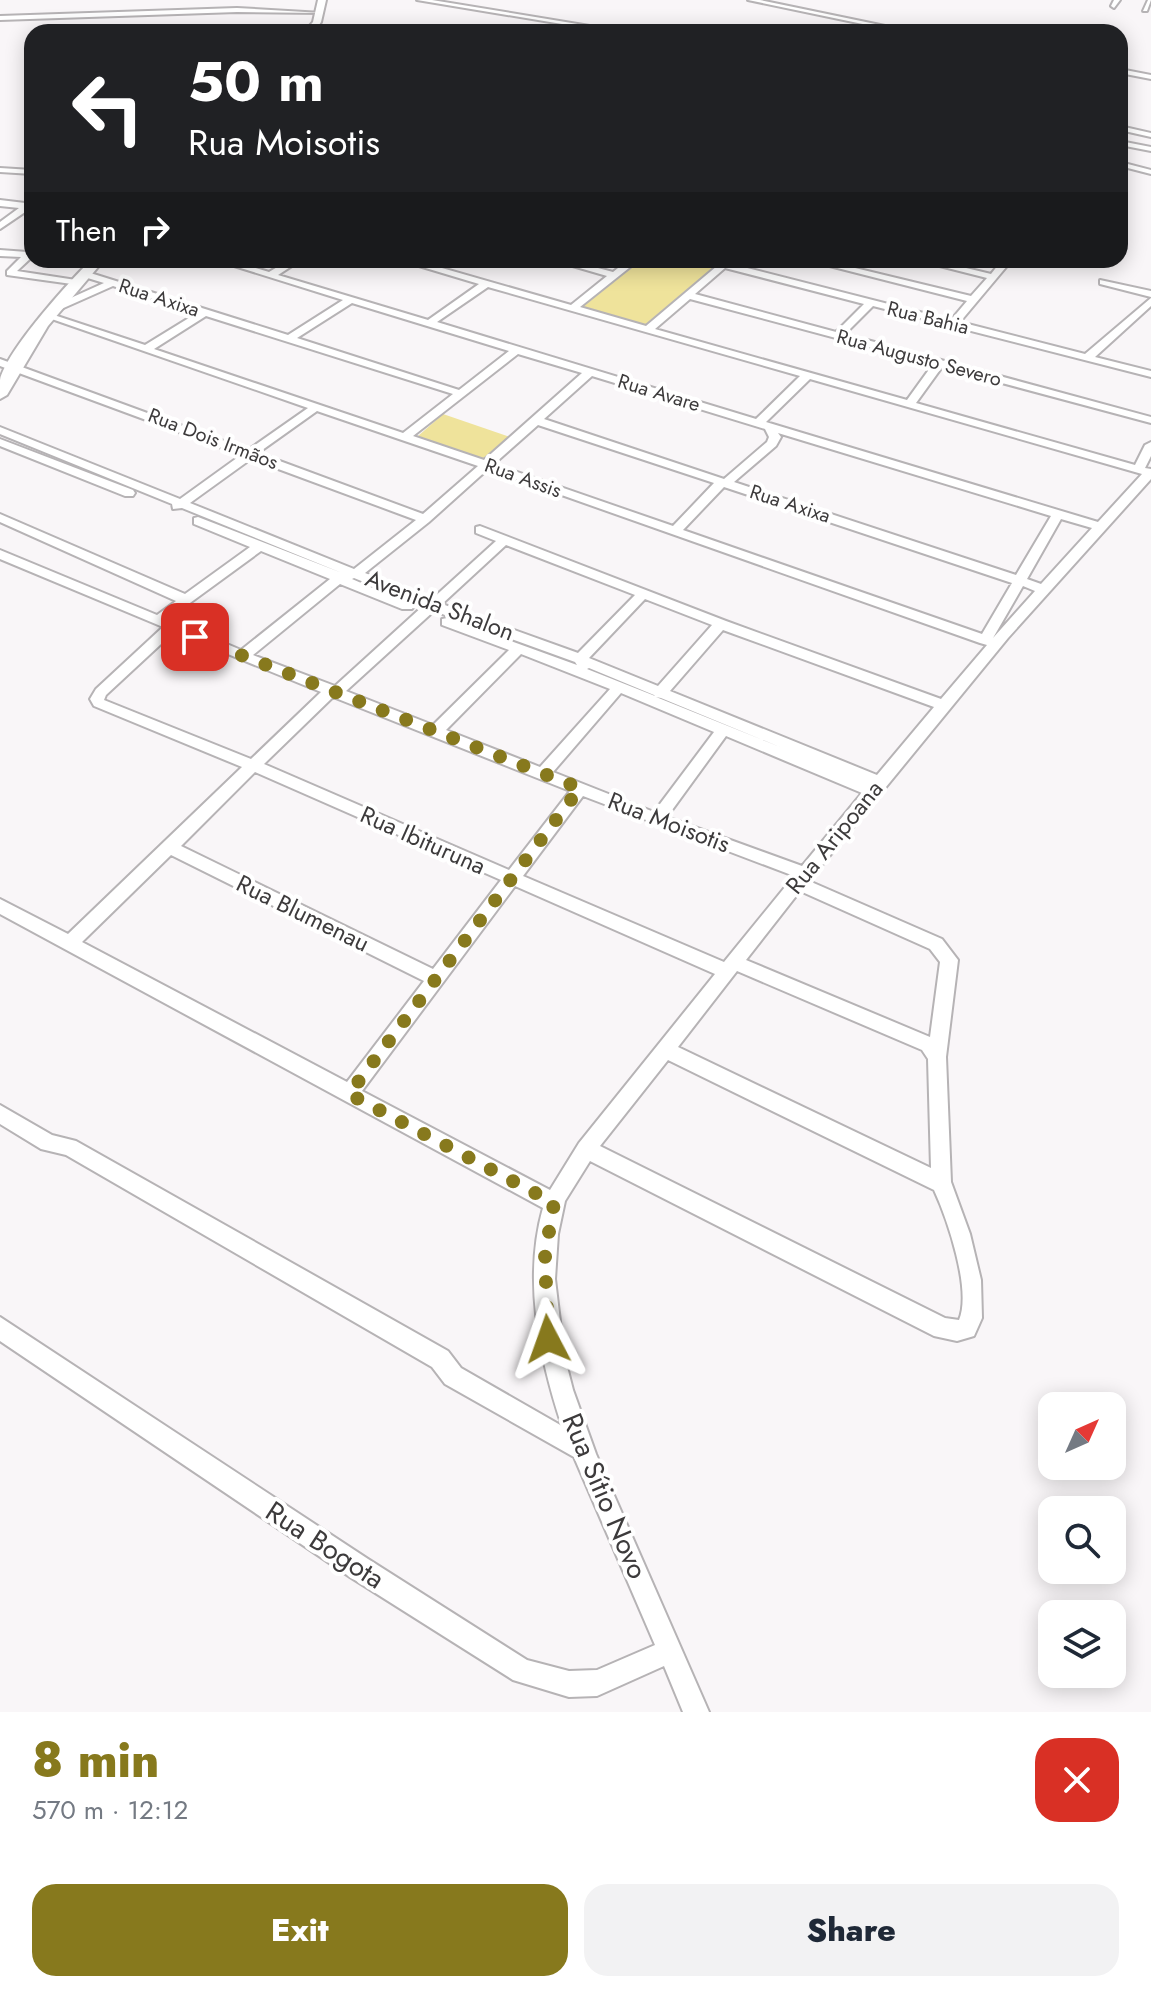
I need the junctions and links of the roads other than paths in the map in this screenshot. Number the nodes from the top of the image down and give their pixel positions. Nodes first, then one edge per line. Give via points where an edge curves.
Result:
1 (322, 0) edge
2 (420, 0) edge
3 (751, 0) edge
4 (1151, 0) edge
5 (815, 5) dead end
6 (805, 10) junction
7 (1145, 10) dead end
8 (319, 13) junction
9 (0, 18) edge
10 (315, 24) edge
11 (572, 24) edge
12 (865, 24) edge
13 (1128, 73) edge
14 (1151, 77) edge
15 (1128, 130) edge
16 (1151, 135) edge
17 (1128, 145) edge
18 (1151, 149) edge
19 (1128, 168) edge
20 (1, 171) edge
21 (24, 172) edge
22 (1151, 172) edge
23 (0, 203) edge
24 (24, 204) edge
25 (24, 208) edge
26 (0, 226) edge
27 (0, 253) edge
28 (24, 254) edge
29 (24, 260) edge
30 (90, 268) edge
31 (247, 268) edge
32 (283, 268) edge
33 (434, 268) edge
34 (587, 268) edge
35 (623, 268) edge
36 (719, 268) edge
37 (735, 268) edge
38 (800, 268) edge
39 (842, 268) edge
40 (955, 268) edge
41 (1000, 268) edge
42 (271, 275) junction
43 (613, 275) junction
44 (993, 277) junction
45 (80, 278) junction
46 (785, 281) junction
47 (1103, 282) dead end
48 (112, 283) junction
49 (486, 284) junction
50 (1151, 294) edge
51 (687, 295) junction
52 (350, 300) junction
53 (975, 300) junction
54 (1151, 301) edge
55 (870, 303) junction
56 (573, 308) junction
57 (53, 312) junction
58 (206, 312) junction
59 (428, 324) junction
60 (953, 324) junction
61 (649, 329) junction
62 (837, 337) junction
63 (289, 339) junction
64 (146, 349) junction
65 (516, 350) junction
66 (1087, 358) junction
67 (7, 363) edge
68 (939, 363) junction
69 (590, 372) junction
70 (1151, 374) edge
71 (808, 375) junction
72 (462, 394) junction
73 (0, 395) edge
74 (910, 403) junction
75 (316, 407) junction
76 (535, 420) junction
77 (1151, 420) edge
78 (764, 425) junction
79 (0, 430) edge
80 (405, 437) junction
81 (0, 442) edge
82 (1151, 445) edge
83 (251, 454) junction
84 (484, 464) junction
85 (1147, 471) edge
86 (724, 482) junction
87 (176, 506) junction
88 (1058, 514) junction
89 (202, 517) junction
90 (0, 518) edge
91 (425, 519) junction
92 (1098, 526) junction
93 (480, 530) dead end
94 (675, 531) junction
95 (504, 540) junction
96 (258, 547) junction
97 (0, 554) edge
98 (357, 573) junction
99 (338, 579) junction
100 (1017, 579) junction
101 (1044, 589) junction
102 (644, 593) junction
103 (186, 600) junction
104 (428, 609) junction
105 (164, 624) junction
106 (721, 624) junction
107 (473, 626) junction
108 (989, 642) junction
109 (517, 650) junction
110 (243, 656) junction
111 (580, 665) junction
112 (629, 689) junction
113 (334, 691) junction
114 (660, 693) junction
115 (943, 705) junction
116 (708, 719) junction
117 (437, 730) junction
118 (722, 731) junction
119 (252, 765) junction
120 (543, 773) junction
121 (876, 786) junction
122 (580, 788) junction
123 (657, 819) junction
124 (169, 847) junction
125 (801, 878) junction
126 (512, 879) junction
127 (0, 906) edge
128 (69, 944) junction
129 (730, 967) junction
130 (436, 979) junction
131 (665, 1050) junction
132 (937, 1057) junction
133 (349, 1094) junction
134 (0, 1114) edge
135 (586, 1149) junction
136 (941, 1183) junction
137 (551, 1214) junction
138 (0, 1328) edge
139 (579, 1448) junction
140 (670, 1651) junction
141 (696, 1712) edge

1 - 8 street
2 - 11 street
3 - 6 street
4 - 7 street
5 - 6 street
6 - 12 street
8 - 9 street via 243,10
8 - 10 street
13 - 14 street
15 - 16 street
17 - 18 street
19 - 22 street
20 - 21 street
23 - 24 street
25 - 26 street
27 - 28 street
29 - 45 street, Rua Axixa via 10,273
30 - 45 street
31 - 42 street, Rua Avare
32 - 42 street
33 - 49 street
34 - 43 street
35 - 43 street
36 - 51 street
37 - 46 street, Rua Bahia
38 - 46 street
39 - 53 street
40 - 44 street
41 - 44 street
42 - 52 street, Rua Avare
43 - 56 street
44 - 53 street
45 - 48 street, Rua Axixa
45 - 57 street
46 - 55 street, Rua Bahia
47 - 50 street
48 - 57 street
48 - 58 street, Rua Axixa
49 - 56 street
49 - 59 street
51 - 61 street
51 - 62 street, Rua Augusto Severo
52 - 59 street, Rua Avare
52 - 63 street
53 - 60 street
54 - 66 street
55 - 60 street, Rua Bahia
55 - 62 street
56 - 61 street
57 - 64 street, Rua Assis
57 - 67 street
58 - 63 street, Rua Axixa
58 - 64 street
59 - 65 street, Rua Avare
60 - 66 street, Rua Bahia
61 - 71 street
62 - 68 street, Rua Augusto Severo
63 - 72 street, Rua Axixa
64 - 75 street, Rua Assis
65 - 69 street, Rua Avare
65 - 72 street
66 - 70 street, Rua Bahia
67 - 73 street
67 - 83 street, Rua Dois Irmãos
68 - 74 street
68 - 77 street, Rua Augusto Severo
69 - 76 street
69 - 78 street, Rua Avare
71 - 74 street
71 - 78 street
72 - 80 street
74 - 85 street
75 - 80 street, Rua Assis
75 - 83 street
76 - 84 street
76 - 86 street, Rua Axixa
78 - 86 street via 775,437 772,444
78 - 88 street, Rua Avare
79 - 87 street, Avenida Shalon
80 - 84 street, Rua Assis
81 - 87 street, Avenida Shalon
82 - 85 street, Rua Aripoana
83 - 87 street
83 - 91 street, Rua Dois Irmãos
84 - 91 street
84 - 94 street, Rua Assis
85 - 92 street, Rua Aripoana
86 - 94 street
86 - 100 street, Rua Axixa
87 - 89 street, Avenida Shalon
88 - 92 street, Rua Avare
88 - 100 street
89 - 96 street, Avenida Shalon
89 - 98 street, Avenida Shalon
90 - 103 street
91 - 98 street
92 - 101 street, Rua Aripoana
93 - 95 street
94 - 108 street, Rua Assis
95 - 102 street
95 - 104 street
96 - 99 street, Avenida Shalon
96 - 103 street
97 - 105 street, Rua Moisotis
98 - 99 street
98 - 104 street, Avenida Shalon
99 - 104 street, Avenida Shalon
99 - 110 street
100 - 101 street, Rua Axixa
100 - 108 street
101 - 108 street, Rua Aripoana
102 - 106 street
102 - 111 street
103 - 105 street
104 - 107 street, Avenida Shalon
104 - 113 street
105 - 110 street, Rua Moisotis
105 - 119 street, Rua Ibituruna via 97,701
106 - 114 street
106 - 115 street
107 - 109 street, Avenida Shalon
107 - 111 street, Avenida Shalon
108 - 115 street, Rua Aripoana
109 - 111 street, Avenida Shalon
109 - 117 street
110 - 113 street, Rua Moisotis
111 - 112 street, Avenida Shalon
112 - 114 street, Avenida Shalon
112 - 116 street, Avenida Shalon
112 - 120 street
113 - 117 street, Rua Moisotis
113 - 119 street
114 - 116 street, Avenida Shalon
115 - 121 street, Rua Aripoana
116 - 118 street, Avenida Shalon
116 - 121 street, Avenida Shalon
117 - 120 street, Rua Moisotis
118 - 121 street, Avenida Shalon
118 - 123 street
119 - 124 street
119 - 126 street, Rua Ibituruna
120 - 122 street, Rua Moisotis
121 - 125 street, Rua Aripoana
122 - 123 street, Rua Moisotis
122 - 126 street
123 - 125 street, Rua Moisotis
124 - 128 street
124 - 130 street, Rua Blumenau
125 - 129 street, Rua Aripoana
125 - 132 street, Rua Moisotis via 947,954
126 - 129 street, Rua Ibituruna
126 - 130 street
127 - 128 street
128 - 133 street
129 - 131 street, Rua Aripoana
129 - 132 street, Rua Ibituruna via 922,1039
130 - 133 street
131 - 135 street, Rua Aripoana
131 - 136 street
132 - 136 street
133 - 137 street
134 - 139 street via 48,1143 69,1147 440,1359 453,1376
135 - 136 street via 955,1331 966,1328 974,1306 967,1259
135 - 137 street, Rua Aripoana
137 - 139 street, Rua Sítio Novo via 545,1255 548,1339
138 - 140 street, Rua Bogota via 522,1671 569,1684 597,1683
139 - 140 street, Rua Sítio Novo
140 - 141 street, Rua Sítio Novo

